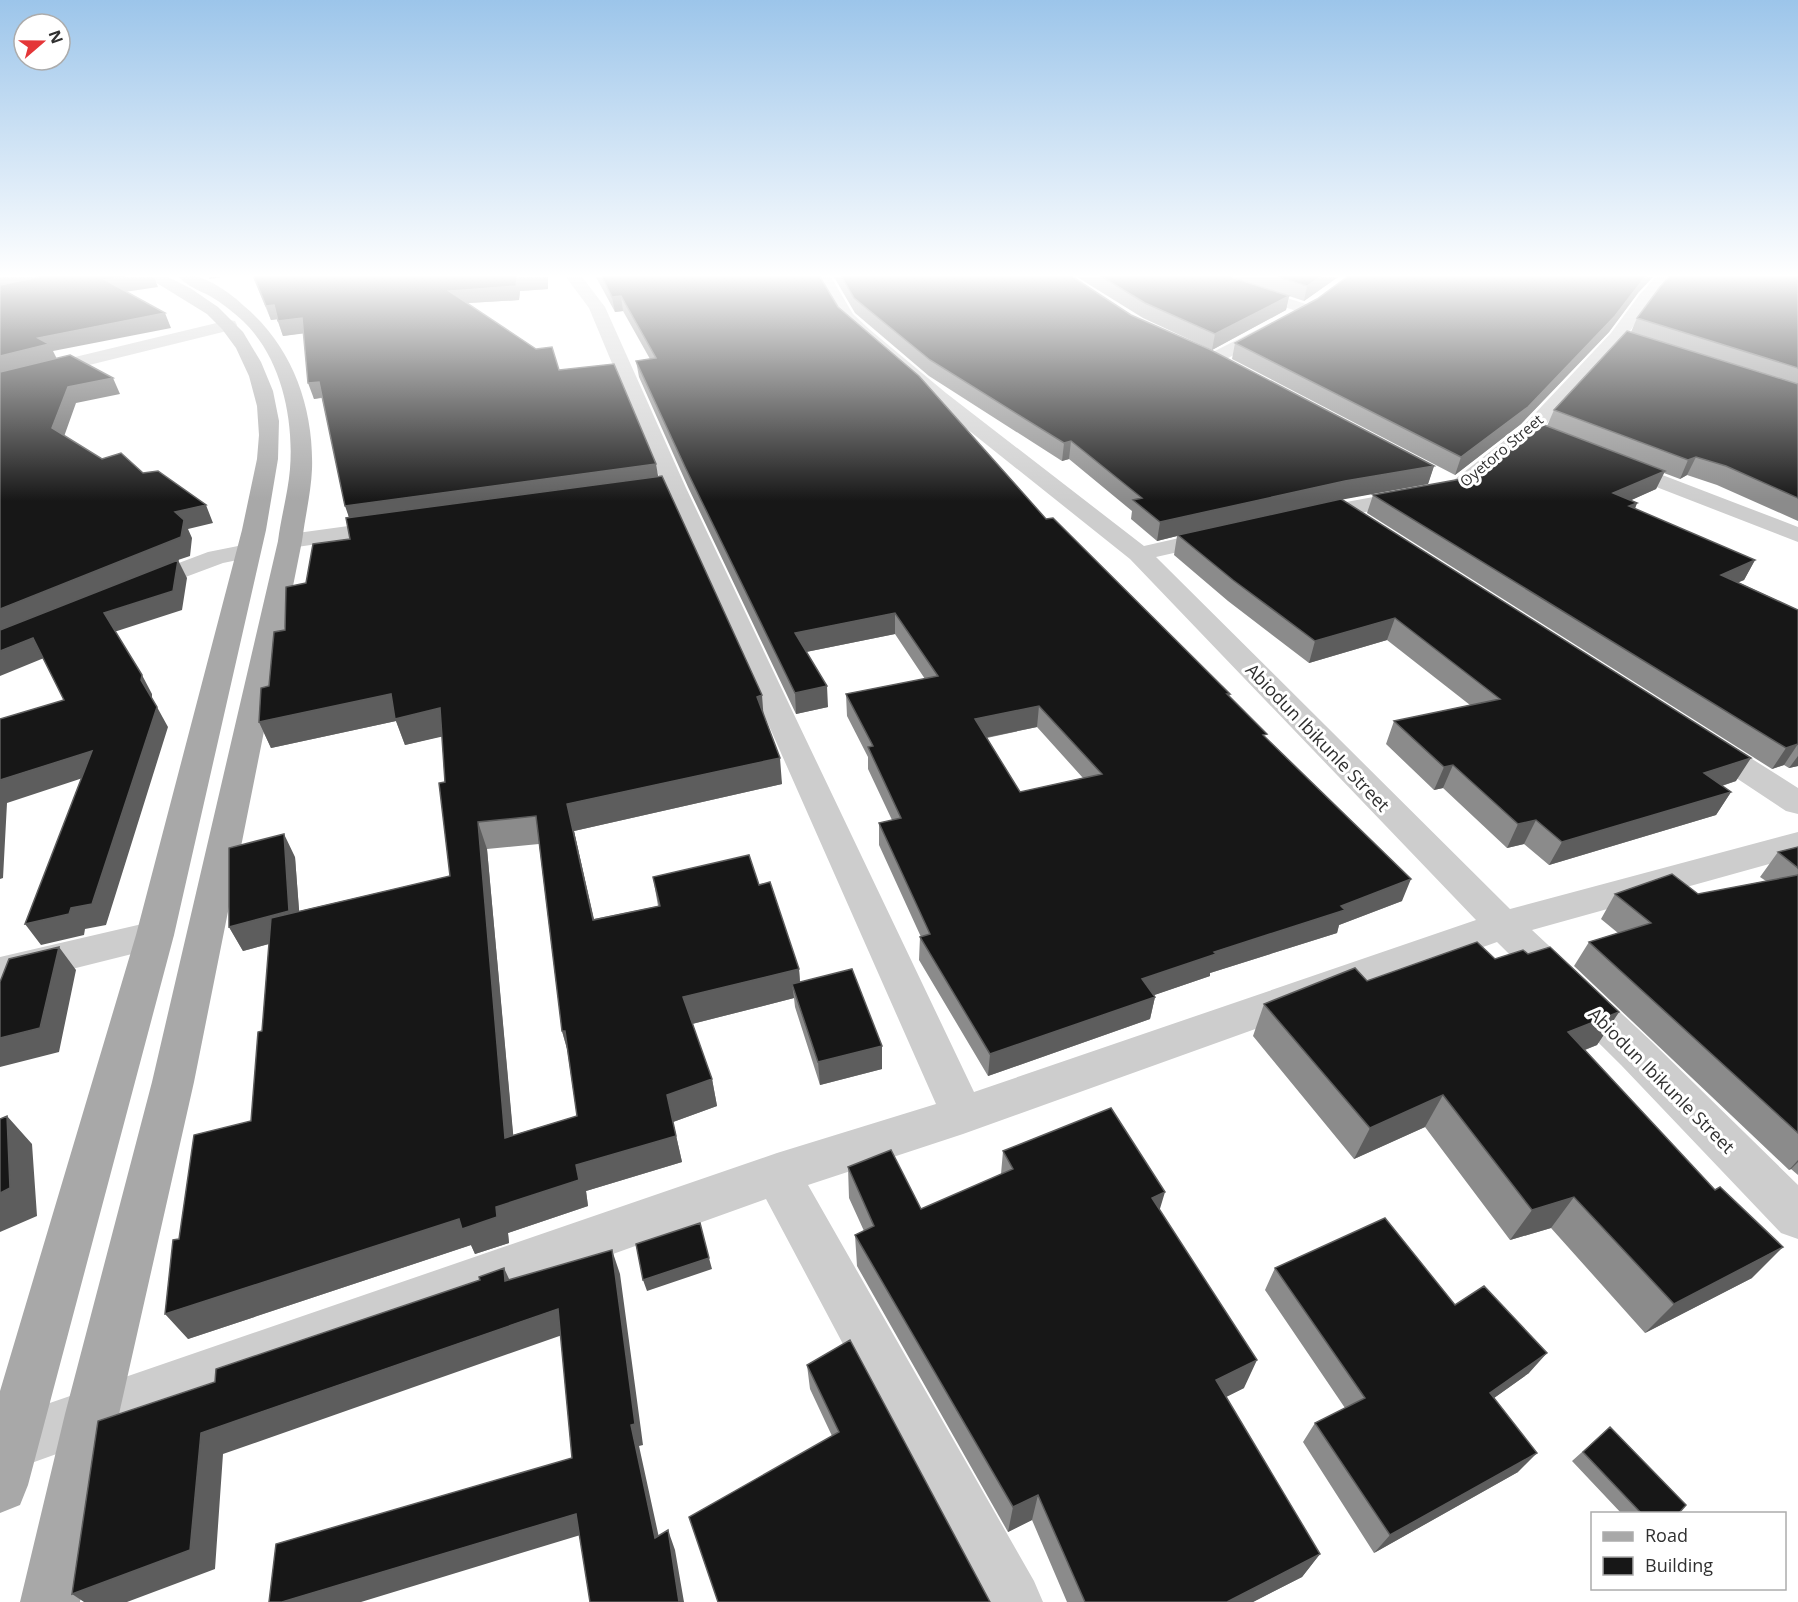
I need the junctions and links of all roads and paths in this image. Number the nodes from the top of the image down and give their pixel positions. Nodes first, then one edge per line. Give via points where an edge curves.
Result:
1 (120, 352) edge
2 (246, 352) edge
3 (276, 352) edge
4 (613, 352) edge
5 (885, 352) edge
6 (1198, 352) edge
7 (1226, 352) edge
8 (1603, 352) edge
9 (1213, 359) junction
10 (1234, 370) edge
11 (0, 381) edge
12 (1530, 430) junction
13 (1552, 438) edge
14 (1597, 456) edge
15 (1436, 476) edge
16 (1457, 488) junction
17 (1340, 509) junction
18 (1284, 521) edge
19 (418, 524) edge
20 (1370, 528) edge
21 (1239, 531) edge
22 (1798, 535) edge
23 (290, 541) junction
24 (248, 551) junction
25 (1139, 554) junction
26 (121, 594) edge
27 (1688, 732) edge
28 (1798, 802) edge
29 (1798, 844) edge
30 (1503, 925) junction
31 (155, 935) junction
32 (0, 972) edge
33 (963, 1115) junction
34 (777, 1174) junction
35 (1798, 1217) edge
36 (92, 1414) junction
37 (6, 1464) edge
38 (50, 1602) edge
39 (1013, 1602) edge

1 - 11 street
2 - 24 main road via 265,401 269,433 266,469
3 - 23 main road via 288,376 298,414 301,460
4 - 33 street via 663,490
5 - 25 street, Abiodun Ibikunle Street
6 - 9 street
7 - 9 street
8 - 12 street, Oyetoro Street
9 - 10 street
12 - 13 street
12 - 16 street, Oyetoro Street
14 - 22 street
15 - 16 street
16 - 17 street, Oyetoro Street
17 - 18 street, Oyetoro Street
17 - 20 street
19 - 23 street
21 - 25 street
23 - 36 main road via 173,1082
24 - 26 street via 217,557
24 - 31 main road
25 - 30 street, Abiodun Ibikunle Street
27 - 28 street
29 - 30 street
30 - 33 street
30 - 35 street, Abiodun Ibikunle Street
31 - 32 street
31 - 37 main road
33 - 34 street
34 - 36 street
34 - 39 street
36 - 37 street
36 - 38 main road

